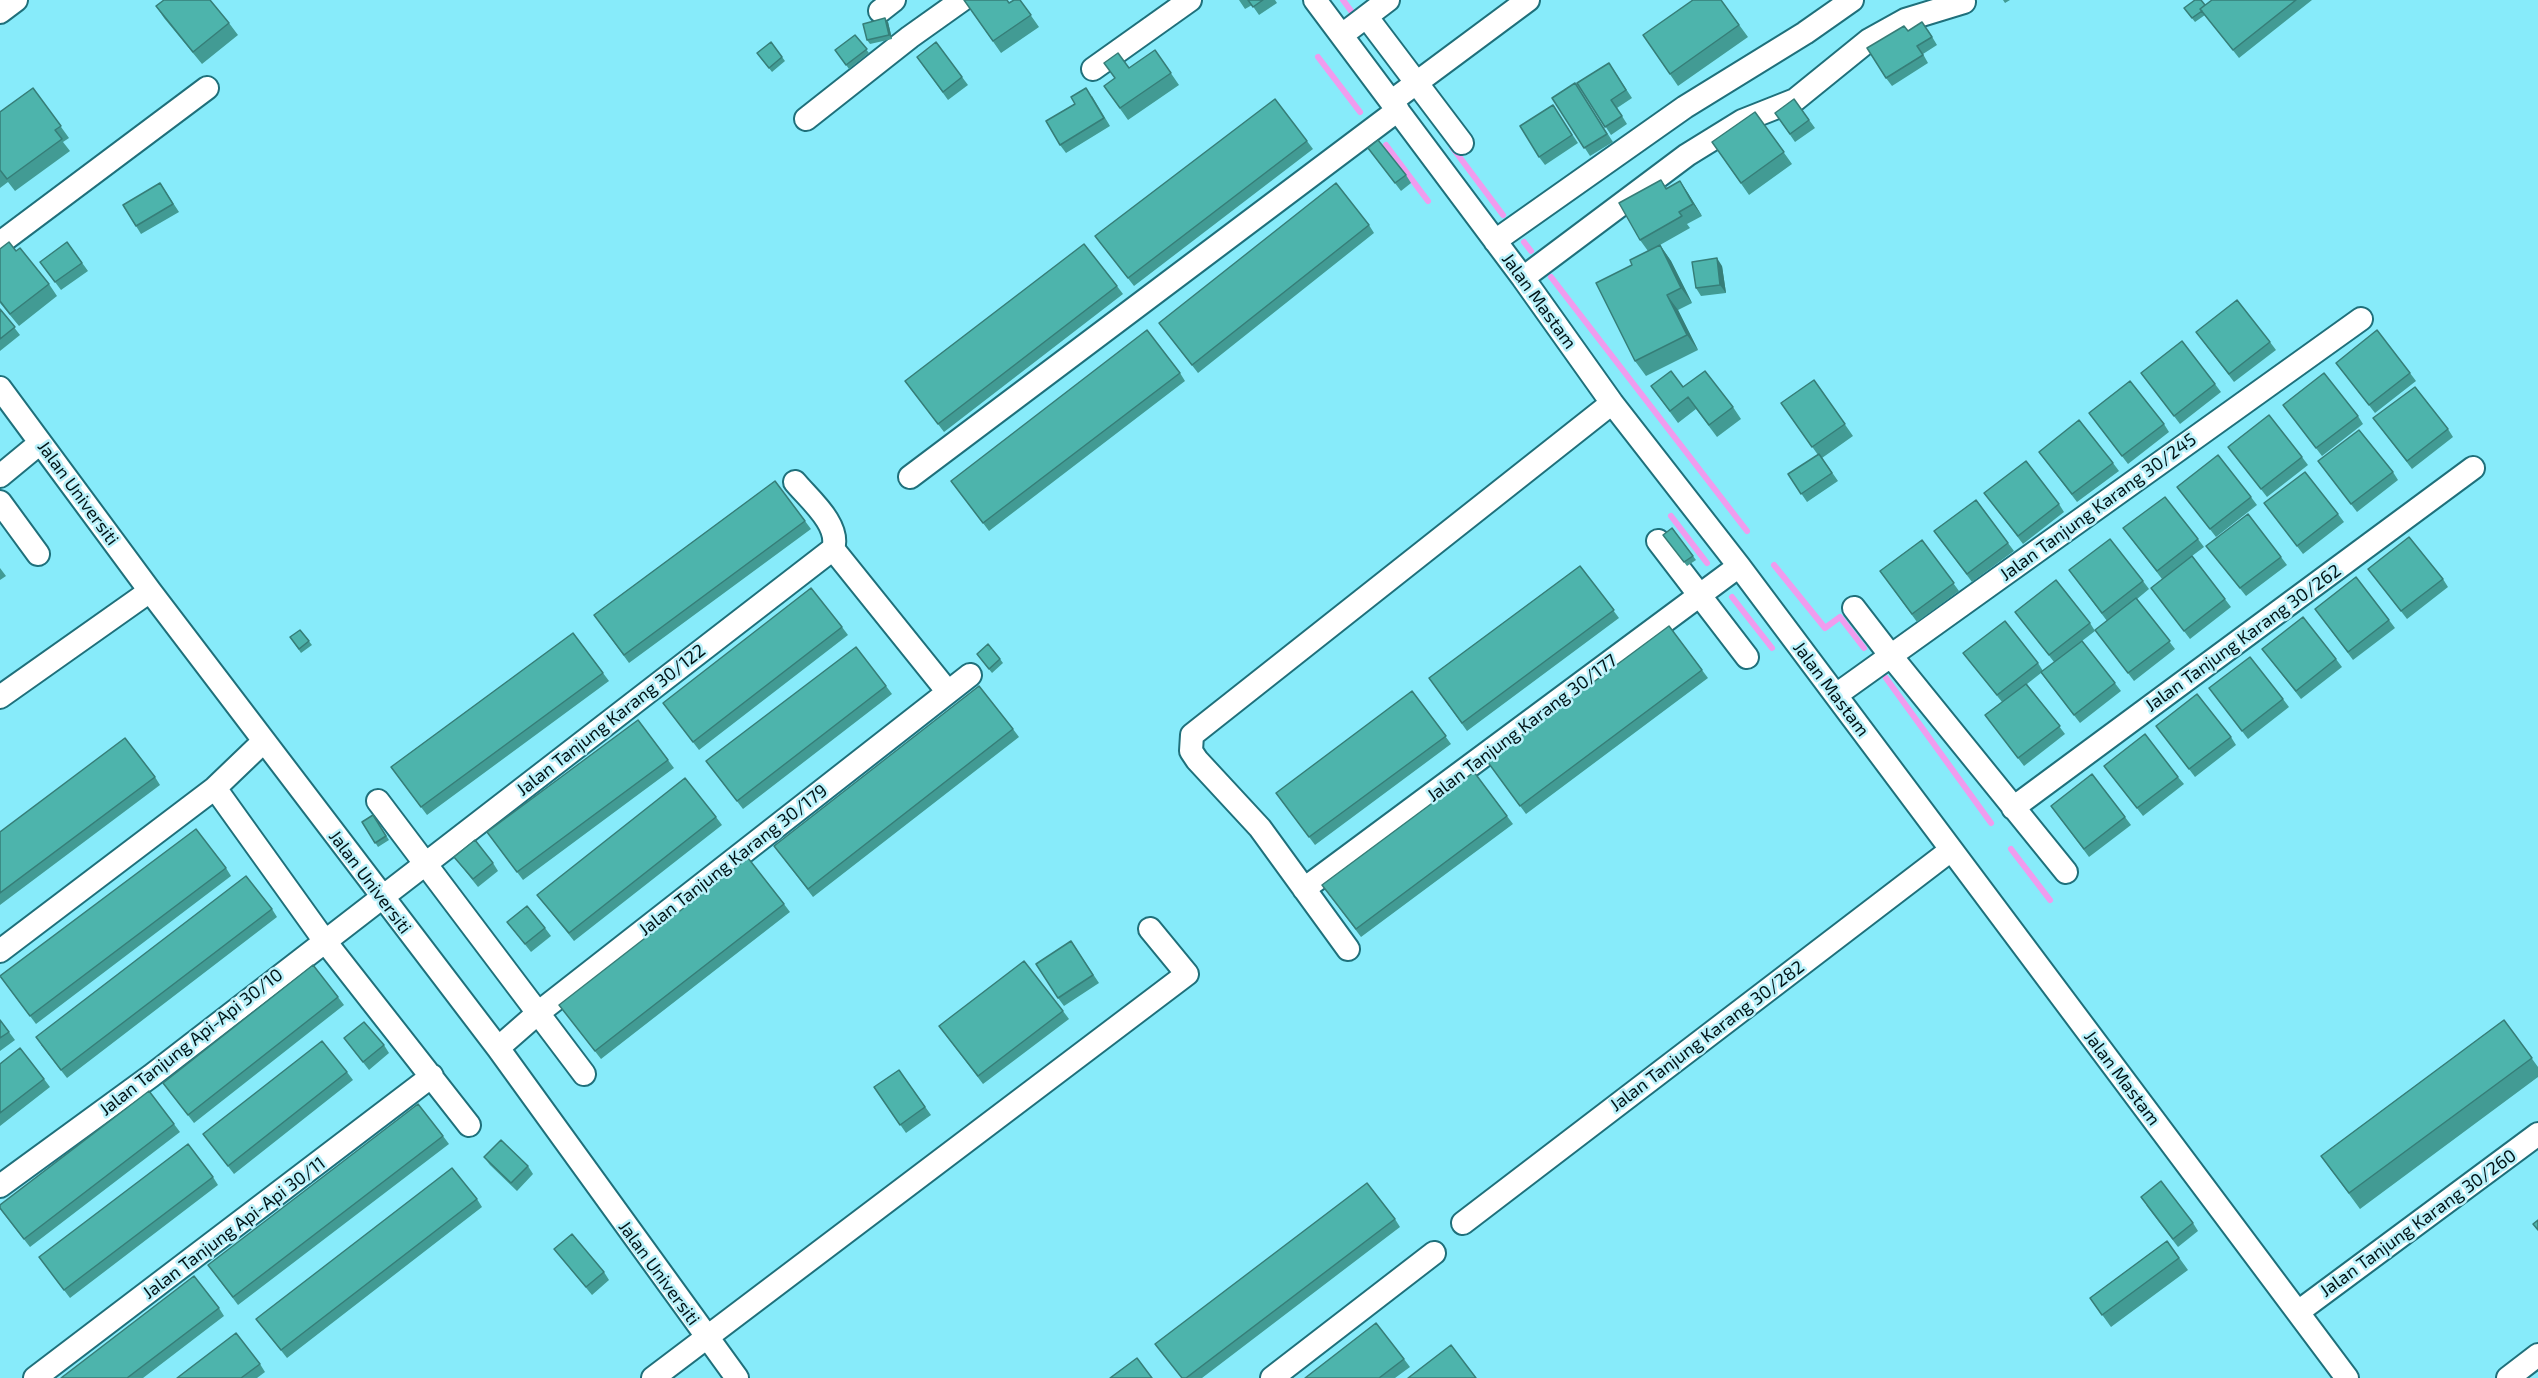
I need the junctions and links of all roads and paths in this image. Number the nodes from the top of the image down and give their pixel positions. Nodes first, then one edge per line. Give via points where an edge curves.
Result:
1 (16, 0) edge
2 (962, 0) edge
3 (1190, 0) edge
4 (1315, 0) edge
5 (1528, 0) edge
6 (1852, 0) edge
7 (1964, 2) dead end
8 (0, 12) edge
9 (1377, 12) edge
10 (1344, 33) junction
11 (1093, 69) dead end
12 (1417, 83) junction
13 (207, 88) dead end
14 (1395, 105) junction
15 (806, 119) dead end
16 (1462, 143) dead end
17 (1495, 241) junction
18 (0, 243) edge
19 (1522, 278) junction
20 (2361, 319) dead end
21 (0, 388) edge
22 (1612, 403) junction
23 (40, 442) junction
24 (2473, 468) dead end
25 (0, 476) edge
26 (910, 477) dead end
27 (795, 482) dead end
28 (0, 502) edge
29 (1658, 542) dead end
30 (835, 544) junction
31 (38, 554) dead end
32 (1739, 566) junction
33 (150, 591) junction
34 (1699, 595) junction
35 (1854, 609) dead end
36 (1891, 656) junction
37 (1747, 657) dead end
38 (970, 675) dead end
39 (948, 692) junction
40 (1836, 695) junction
41 (0, 697) edge
42 (264, 741) junction
43 (215, 788) junction
44 (378, 801) dead end
45 (2013, 808) junction
46 (1951, 850) junction
47 (424, 865) junction
48 (2066, 872) dead end
49 (1304, 889) junction
50 (382, 898) junction
51 (1150, 929) dead end
52 (324, 940) junction
53 (1348, 949) dead end
54 (0, 951) edge
55 (538, 1012) junction
56 (498, 1048) junction
57 (584, 1074) dead end
58 (432, 1076) junction
59 (469, 1125) dead end
60 (2538, 1134) edge
61 (0, 1186) edge
62 (1463, 1223) dead end
63 (1434, 1253) dead end
64 (2298, 1312) junction
65 (705, 1338) junction
66 (2538, 1355) edge
67 (35, 1378) edge
68 (654, 1378) edge
69 (736, 1378) edge
70 (1272, 1378) edge
71 (2347, 1378) edge
72 (2508, 1378) edge

1 - 8 street
2 - 15 street
3 - 11 street
4 - 10 street, Jalan Mastam
5 - 12 street
6 - 17 street via 1685,107
7 - 19 street via 1905,20 1869,40 1795,100 1742,121 1687,155
9 - 10 street
9 - 12 street
10 - 14 street, Jalan Mastam
12 - 14 street
12 - 16 street
13 - 18 street
14 - 17 street, Jalan Mastam
14 - 26 street
17 - 19 street, Jalan Mastam
19 - 22 street, Jalan Mastam
20 - 36 street, Jalan Tanjung Karang 30/245
21 - 23 street, Jalan Universiti
22 - 32 street, Jalan Mastam
22 - 49 street via 1192,735 1191,751 1197,760 1260,828
23 - 25 street
23 - 33 street, Jalan Universiti
24 - 45 street, Jalan Tanjung Karang 30/262
27 - 30 street via 824,517
28 - 31 street
29 - 34 street
30 - 39 street
30 - 47 street, Jalan Tanjung Karang 30/122
32 - 34 street, Jalan Tanjung Karang 30/177
32 - 40 street, Jalan Mastam
33 - 41 street
33 - 42 street, Jalan Universiti
34 - 37 street
34 - 49 street, Jalan Tanjung Karang 30/177
35 - 36 street
36 - 40 street, Jalan Tanjung Karang 30/245
36 - 45 street
38 - 39 street, Jalan Tanjung Karang 30/179
39 - 55 street, Jalan Tanjung Karang 30/179
40 - 46 street, Jalan Mastam
42 - 43 street
42 - 50 street, Jalan Universiti
43 - 52 street
43 - 54 street
44 - 47 street
45 - 48 street
46 - 62 street, Jalan Tanjung Karang 30/282
46 - 64 street, Jalan Mastam
47 - 50 street, Jalan Tanjung Karang 30/122
47 - 55 street
49 - 53 street
50 - 52 street, Jalan Tanjung Api-Api 30/10
50 - 56 street, Jalan Universiti
51 - 65 street via 1187,974
52 - 58 street
52 - 61 street, Jalan Tanjung Api-Api 30/10 via 151,1076
55 - 56 street, Jalan Tanjung Karang 30/179
55 - 57 street
56 - 65 street, Jalan Universiti
58 - 59 street
58 - 67 street, Jalan Tanjung Api-Api 30/11
60 - 64 street, Jalan Tanjung Karang 30/260
63 - 70 street
64 - 71 street, Jalan Mastam
65 - 68 street
65 - 69 street, Jalan Universiti
66 - 72 street

